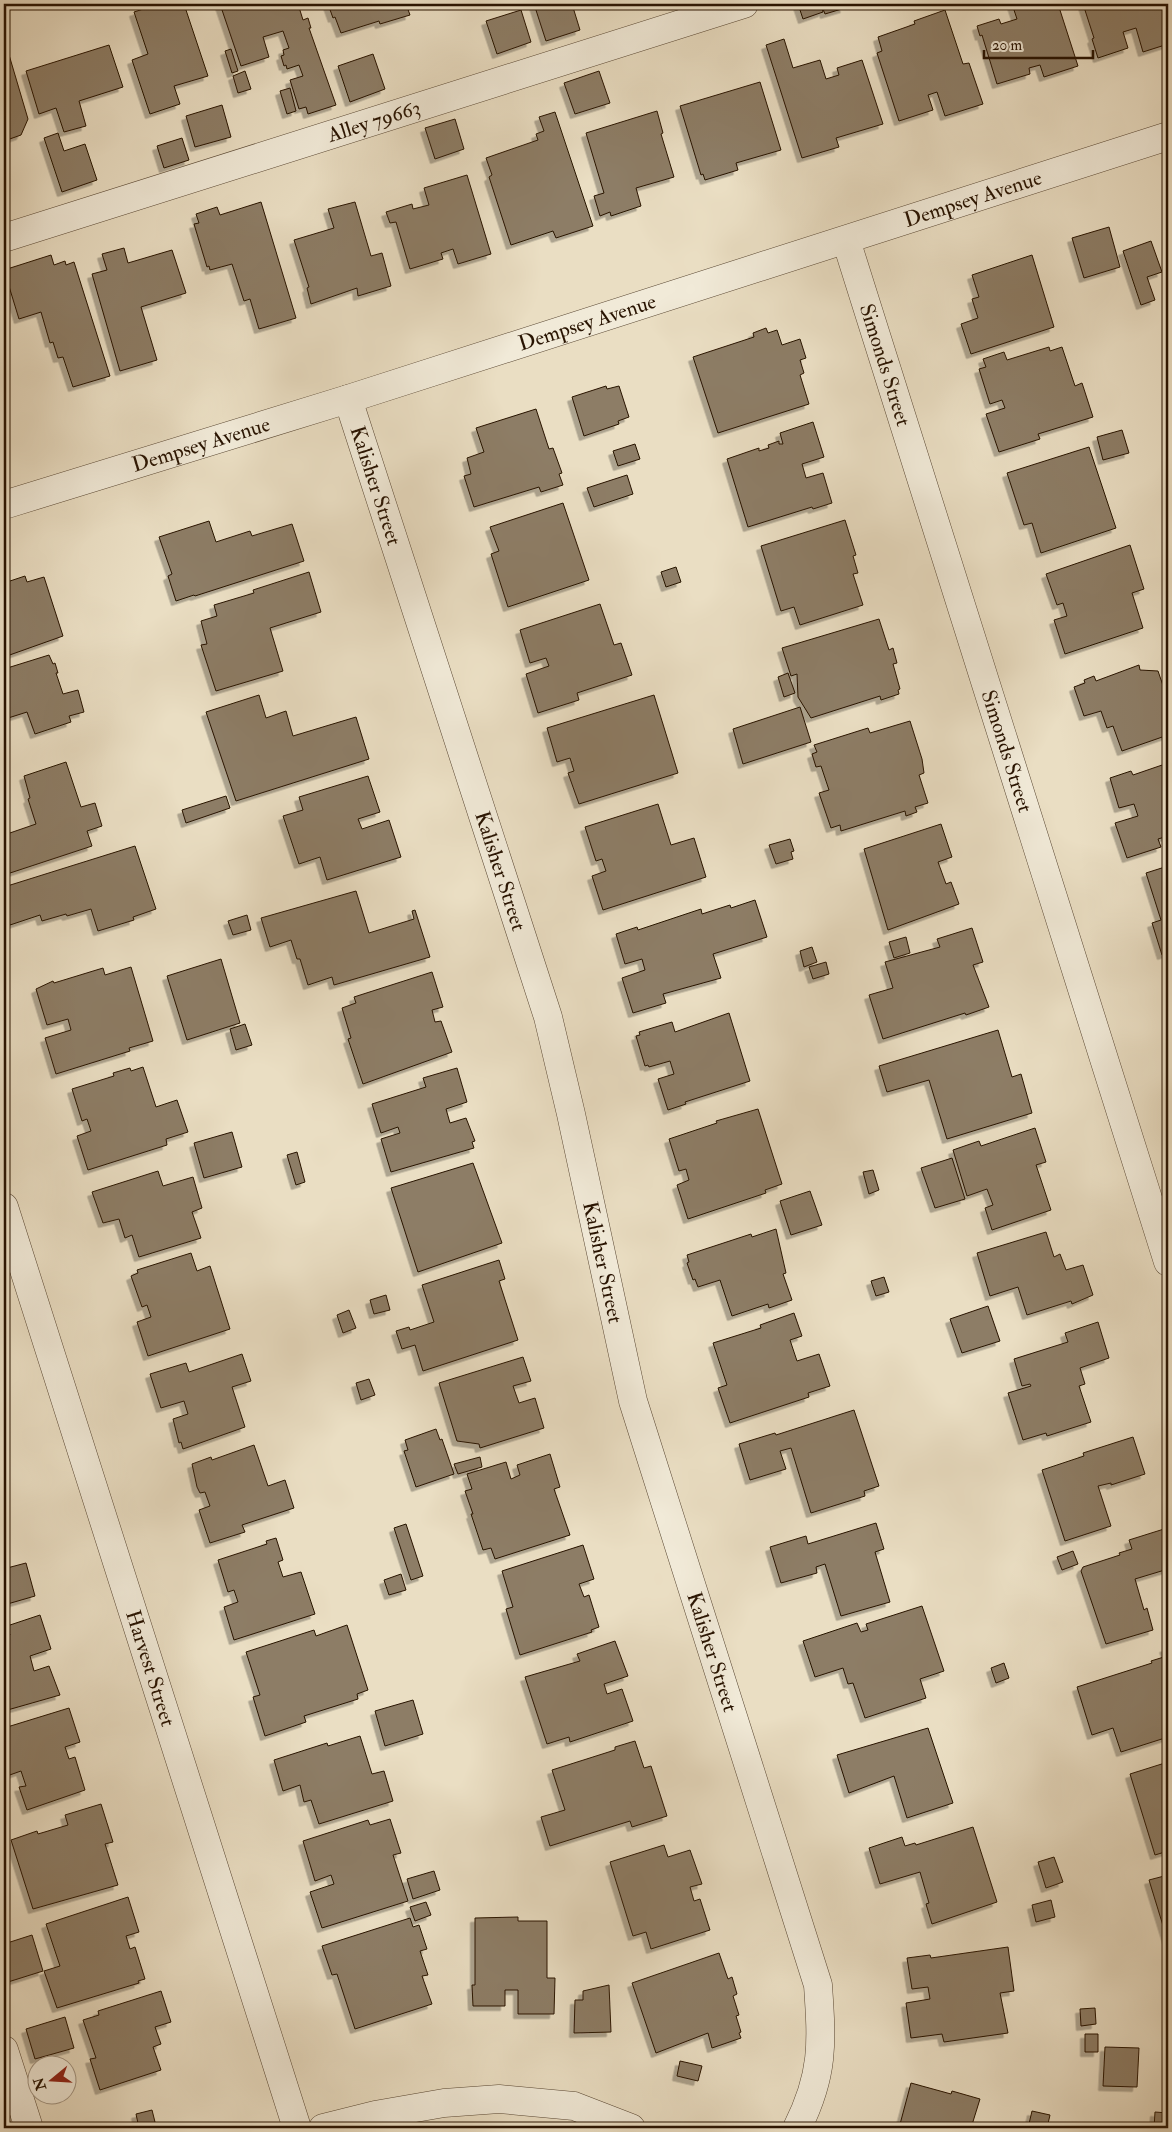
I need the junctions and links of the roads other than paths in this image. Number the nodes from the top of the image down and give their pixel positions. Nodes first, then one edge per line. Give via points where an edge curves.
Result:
1 (744, 4) edge
2 (1168, 136) edge
3 (4, 238) edge
4 (846, 240) junction
5 (348, 399) junction
6 (4, 505) edge
7 (4, 1207) edge
8 (1168, 1262) edge
9 (4, 2050) edge
10 (29, 2128) edge
11 (296, 2128) edge
12 (323, 2128) edge
13 (631, 2128) edge
14 (797, 2128) edge

1 - 3 street, Alley 79663
2 - 4 street, Dempsey Avenue
4 - 5 street, Dempsey Avenue
4 - 8 street, Simonds Street
5 - 6 street, Dempsey Avenue
5 - 14 street, Kalisher Street via 548,1017 632,1401 818,1986 822,2038 817,2080
7 - 11 street, Harvest Street
9 - 10 street
12 - 13 street via 375,2115 499,2099 574,2106

